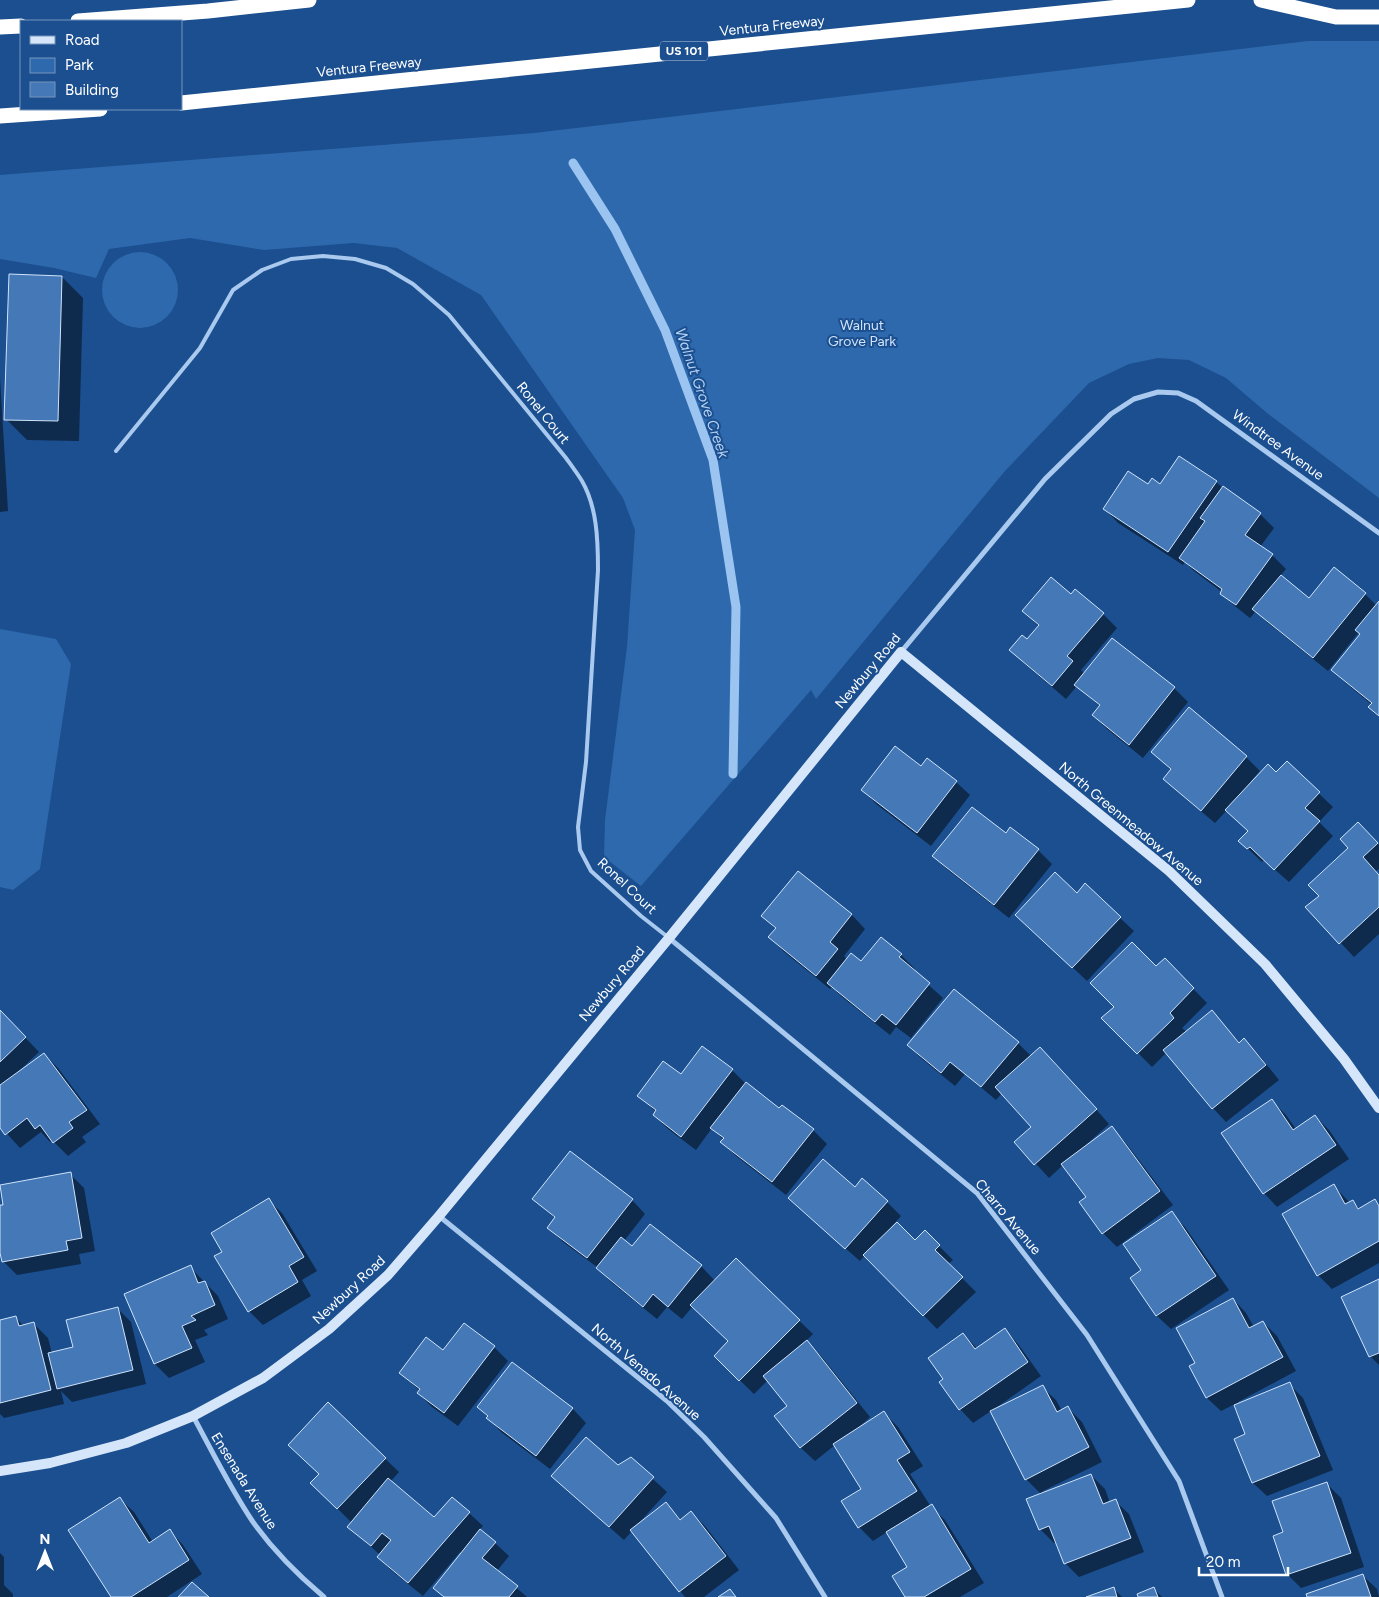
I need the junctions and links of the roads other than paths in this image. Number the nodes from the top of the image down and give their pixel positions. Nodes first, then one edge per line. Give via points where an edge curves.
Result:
1 (309, 0) edge
2 (1188, 0) edge
3 (1261, 0) edge
4 (1379, 17) edge
5 (91, 20) edge
6 (20, 26) edge
7 (0, 27) edge
8 (182, 103) edge
9 (86, 110) edge
10 (0, 116) edge
11 (1158, 392) joint
12 (116, 451) dead end
13 (1379, 533) edge
14 (902, 652) junction
15 (669, 938) junction
16 (1379, 1108) edge
17 (440, 1216) junction
18 (193, 1416) junction
19 (0, 1471) edge
20 (324, 1597) edge
21 (825, 1597) edge
22 (1222, 1597) edge

1 - 5 highway
2 - 8 highway, Ventura Freeway / US 101
3 - 4 highway via 1336,17
6 - 7 highway
9 - 10 highway
11 - 13 street, Windtree Avenue via 1178,393 1196,401
11 - 14 street, Newbury Road via 1134,399 1111,414 1045,479
12 - 15 lane, Ronel Court via 200,348 233,290 262,270 291,259 323,256 355,259 386,268 413,284 449,315 566,458 582,481 594,512 598,570 586,762 578,827 580,850 591,870
14 - 15 street, Newbury Road
14 - 16 street, North Greenmeadow Avenue via 1169,872 1265,964 1344,1059
15 - 17 street, Newbury Road
15 - 22 street, Charro Avenue via 976,1193 1087,1335 1179,1481
17 - 18 street, Newbury Road via 388,1275 329,1329 263,1378
17 - 21 street, North Venado Avenue via 667,1401 704,1437 776,1518
18 - 19 street, Newbury Road via 126,1443 50,1463
18 - 20 street, Ensenada Avenue via 253,1522 282,1558

